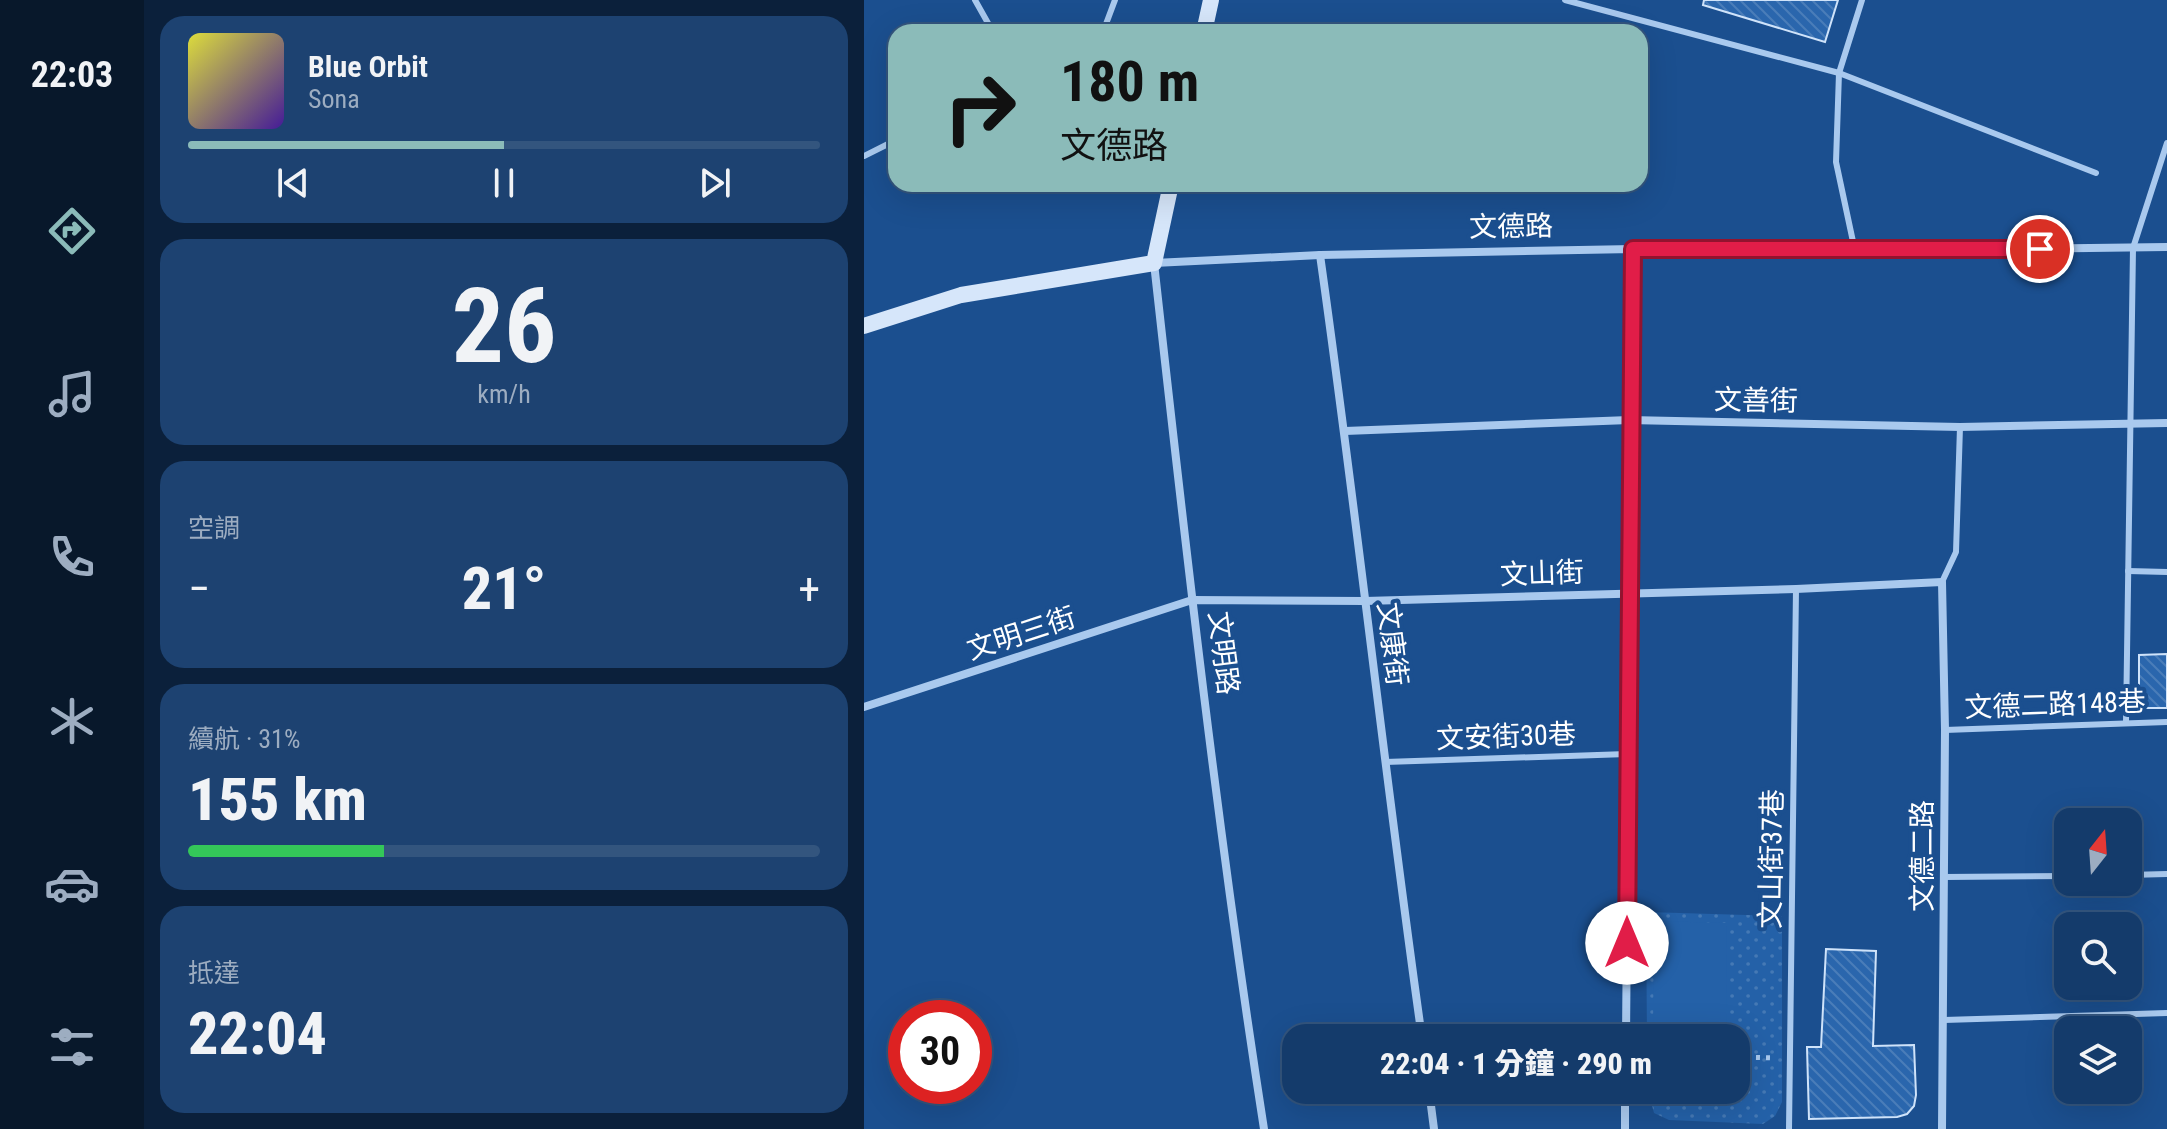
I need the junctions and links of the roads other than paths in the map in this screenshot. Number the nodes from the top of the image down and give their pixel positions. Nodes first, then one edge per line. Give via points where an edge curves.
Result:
1 (975, 0) edge
2 (1115, 0) edge
3 (1211, 0) edge
4 (1565, 0) edge
5 (1862, 0) edge
6 (988, 24) edge
7 (1106, 24) edge
8 (1206, 24) edge
9 (1839, 73) junction
10 (2167, 143) edge
11 (888, 144) edge
12 (864, 156) edge
13 (2096, 173) dead end
14 (1169, 192) edge
15 (2167, 247) edge
16 (2133, 248) junction
17 (1633, 249) junction
18 (1855, 251) junction
19 (1320, 255) junction
20 (1154, 263) junction
21 (864, 326) edge
22 (1629, 420) junction
23 (2167, 423) edge
24 (2131, 424) junction
25 (1960, 427) junction
26 (1345, 431) junction
27 (2128, 571) junction
28 (2167, 572) edge
29 (1942, 582) junction
30 (1796, 589) junction
31 (1628, 592) junction
32 (1192, 600) junction
33 (1365, 601) junction
34 (864, 707) edge
35 (2126, 722) junction
36 (2167, 722) edge
37 (1945, 730) junction
38 (1627, 754) junction
39 (1385, 762) junction
40 (2167, 874) edge
41 (2142, 875) edge
42 (2054, 876) edge
43 (1944, 877) junction
44 (2167, 1013) edge
45 (1944, 1020) junction
46 (1420, 1024) edge
47 (1626, 1024) edge
48 (1431, 1104) edge
49 (1625, 1104) edge
50 (1264, 1129) edge
51 (1434, 1129) edge
52 (1625, 1129) edge
53 (1789, 1129) edge
54 (1942, 1129) edge

1 - 6 lane
2 - 7 lane
3 - 8 street
4 - 9 lane
5 - 9 lane
9 - 13 lane
9 - 18 lane via 1836,162
10 - 16 lane
11 - 12 lane
14 - 20 street, 文明路
15 - 16 street, 文德路
16 - 18 street, 文德路
16 - 24 lane
17 - 18 street, 文德路
17 - 19 street, 文德路
17 - 22 street
19 - 20 street, 文德路
19 - 26 street, 文康街
20 - 21 street, 文德路 via 961,295
20 - 32 street, 文明路
22 - 25 street, 文善街
22 - 26 street, 文善街
22 - 31 street
23 - 24 street, 文善街
24 - 25 street, 文善街
24 - 27 lane
25 - 29 lane via 1956,552
26 - 33 street, 文康街
27 - 28 lane
27 - 35 lane
29 - 30 street, 文山街
29 - 37 street, 文德二路
30 - 31 street, 文山街
30 - 53 lane, 文山街37巷
31 - 33 street, 文山街
31 - 38 street
32 - 33 street, 文山街
32 - 34 street, 文明三街
32 - 50 street, 文明路
33 - 39 street, 文康街
35 - 36 lane, 文德二路148巷
35 - 37 lane, 文德二路148巷
37 - 43 street, 文德二路
38 - 39 lane, 文安街30巷
38 - 47 street
39 - 46 street, 文康街
40 - 41 lane
42 - 43 lane
43 - 45 street, 文德二路
44 - 45 lane
45 - 54 street, 文德二路
48 - 51 street
49 - 52 street

